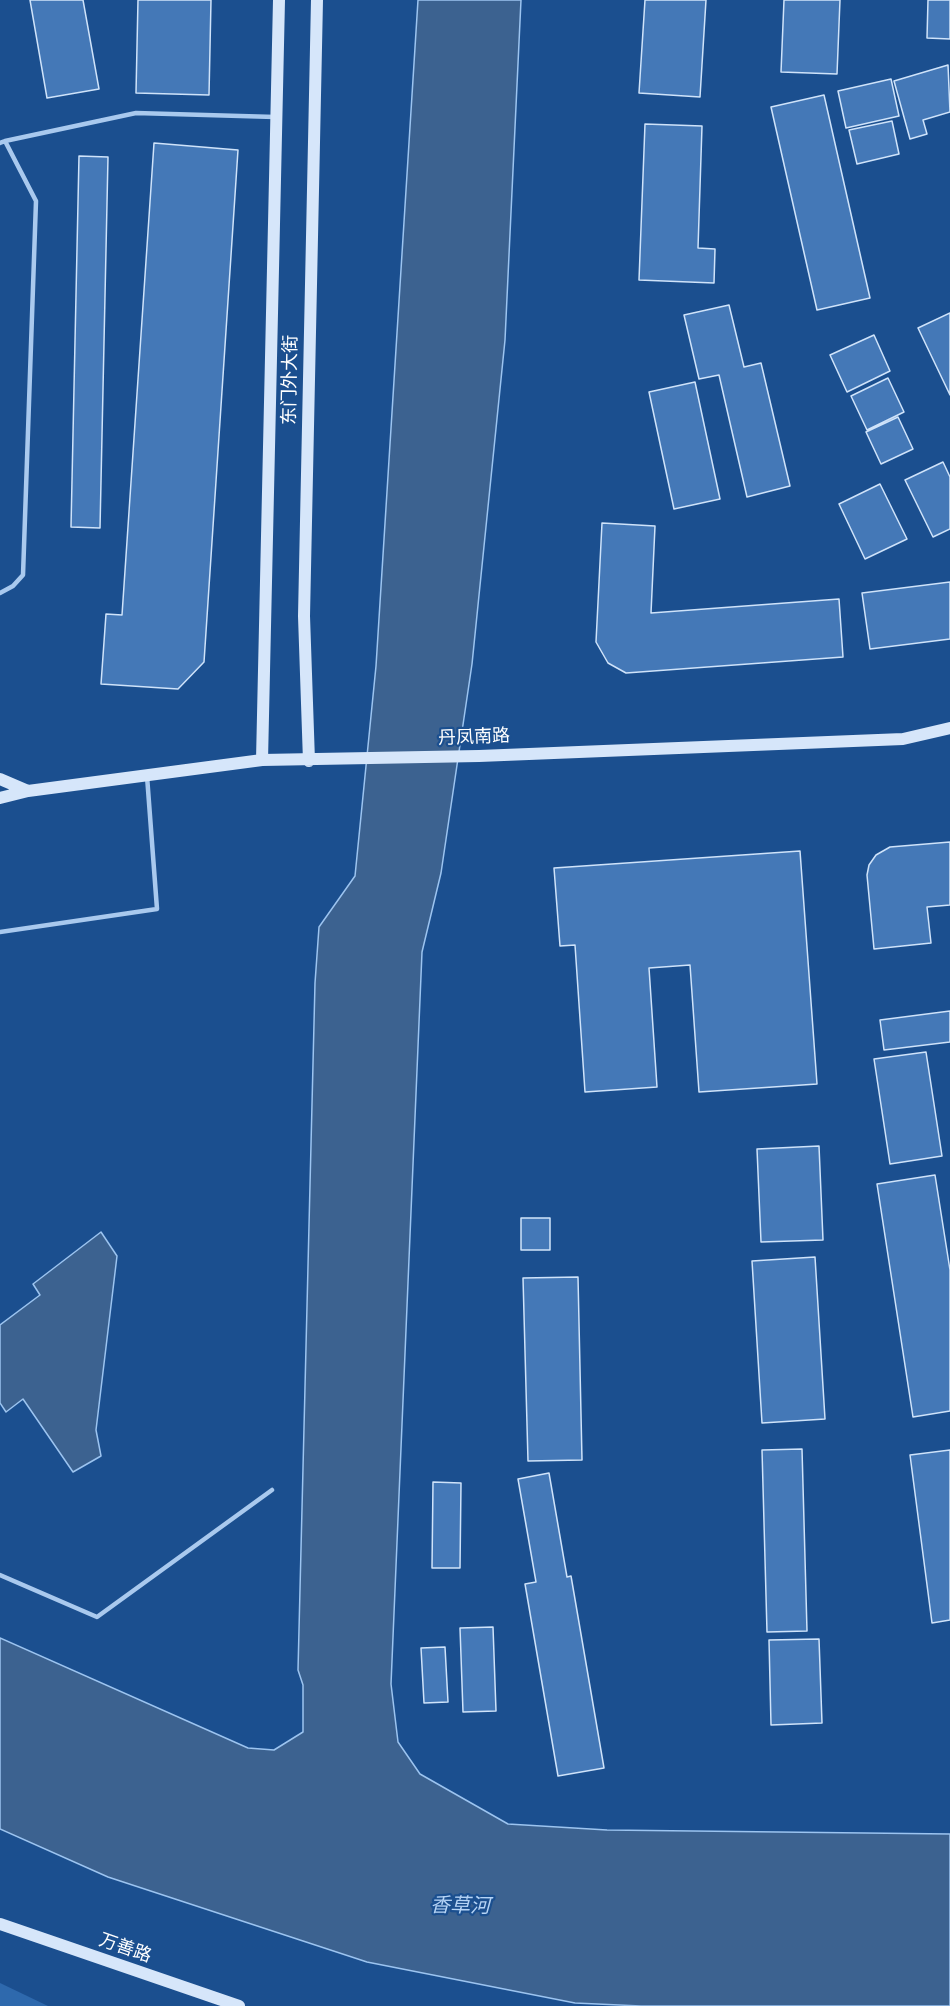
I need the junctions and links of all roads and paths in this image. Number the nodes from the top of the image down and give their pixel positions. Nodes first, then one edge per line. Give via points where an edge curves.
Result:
1 (279, 0) edge
2 (317, 0) edge
3 (276, 117) junction
4 (2, 142) edge
5 (0, 593) edge
6 (950, 728) edge
7 (262, 760) junction
8 (309, 761) junction
9 (147, 775) junction
10 (0, 779) edge
11 (28, 790) junction
12 (0, 798) edge
13 (0, 932) edge
14 (272, 1490) dead end
15 (0, 1575) edge
16 (0, 1924) edge
17 (239, 2006) edge

1 - 3 street, 东门外大街
2 - 8 street, 东门外大街 via 304,616
3 - 4 lane via 136,113
3 - 7 street, 东门外大街
4 - 5 lane via 36,201 23,574
6 - 8 street, 丹凤南路 via 903,739
7 - 8 street, 丹凤南路
7 - 9 street, 丹凤南路
9 - 11 street, 丹凤南路
9 - 13 lane via 157,909
10 - 11 street
11 - 12 street, 丹凤南路
14 - 15 lane via 97,1617
16 - 17 street, 万善路

